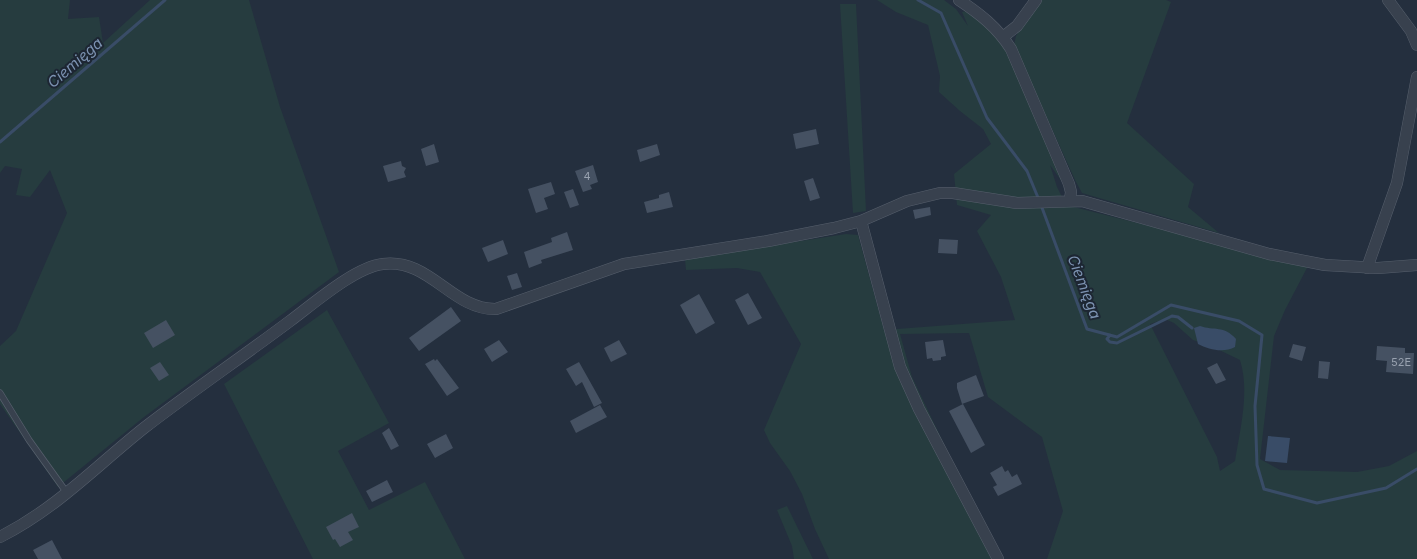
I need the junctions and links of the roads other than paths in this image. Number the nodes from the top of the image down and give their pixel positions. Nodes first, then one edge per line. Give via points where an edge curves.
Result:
1 (959, 0) edge
2 (1036, 0) edge
3 (1388, 0) edge
4 (1003, 37) junction
5 (1417, 45) edge
6 (1417, 77) edge
7 (1070, 200) junction
8 (861, 221) junction
9 (1417, 265) edge
10 (1366, 268) junction
11 (0, 393) edge
12 (68, 493) junction
13 (0, 538) edge
14 (998, 559) edge

1 - 4 street via 988,20
2 - 4 street via 1017,26
3 - 5 street via 1411,31
4 - 7 street via 1017,61 1069,184
6 - 10 street via 1396,183
7 - 8 street via 1017,203 953,193 931,194
7 - 10 street via 1297,260 1325,266
8 - 12 street via 768,241 624,264 496,309 473,306 430,276 408,266 374,266 340,285 168,410
8 - 14 street via 900,367
9 - 10 street
11 - 12 lane via 28,440
12 - 13 street

